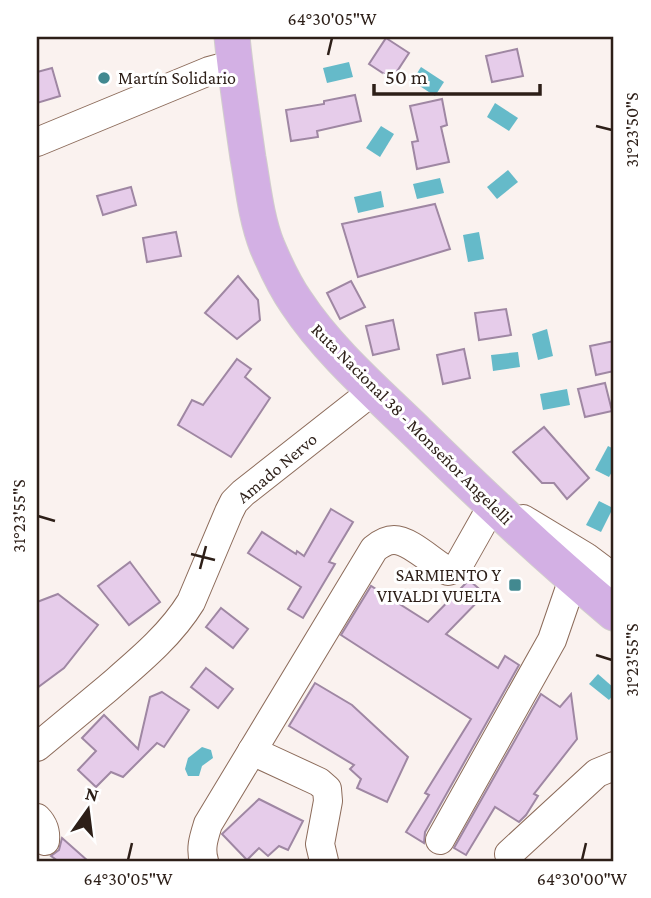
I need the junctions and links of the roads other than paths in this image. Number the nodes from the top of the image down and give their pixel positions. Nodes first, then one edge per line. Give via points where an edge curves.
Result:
1 (233, 51) edge
2 (37, 142) edge
3 (374, 390) junction
4 (485, 498) junction
5 (614, 578) edge
6 (573, 579) junction
7 (614, 613) edge
8 (37, 747) edge
9 (252, 751) junction
10 (614, 766) edge
11 (440, 840) dead end
12 (509, 854) dead end
13 (204, 861) edge
14 (324, 861) edge

1 - 2 street via 209,71
1 - 3 main road, Ruta Nacional 38 - Monseñor Angelelli via 266,242 307,318
3 - 4 main road, Ruta Nacional 38 - Monseñor Angelelli
3 - 8 street, Amado Nervo via 234,502 183,616 136,664
4 - 5 street
4 - 6 main road, Ruta Nacional 38 - Monseñor Angelelli
4 - 9 street via 457,568 448,571 393,540 374,549
6 - 7 main road, Ruta Nacional 38 - Monseñor Angelelli
6 - 11 street via 552,640
9 - 13 street via 208,824
9 - 14 street via 327,789 320,844
10 - 12 street via 597,773

